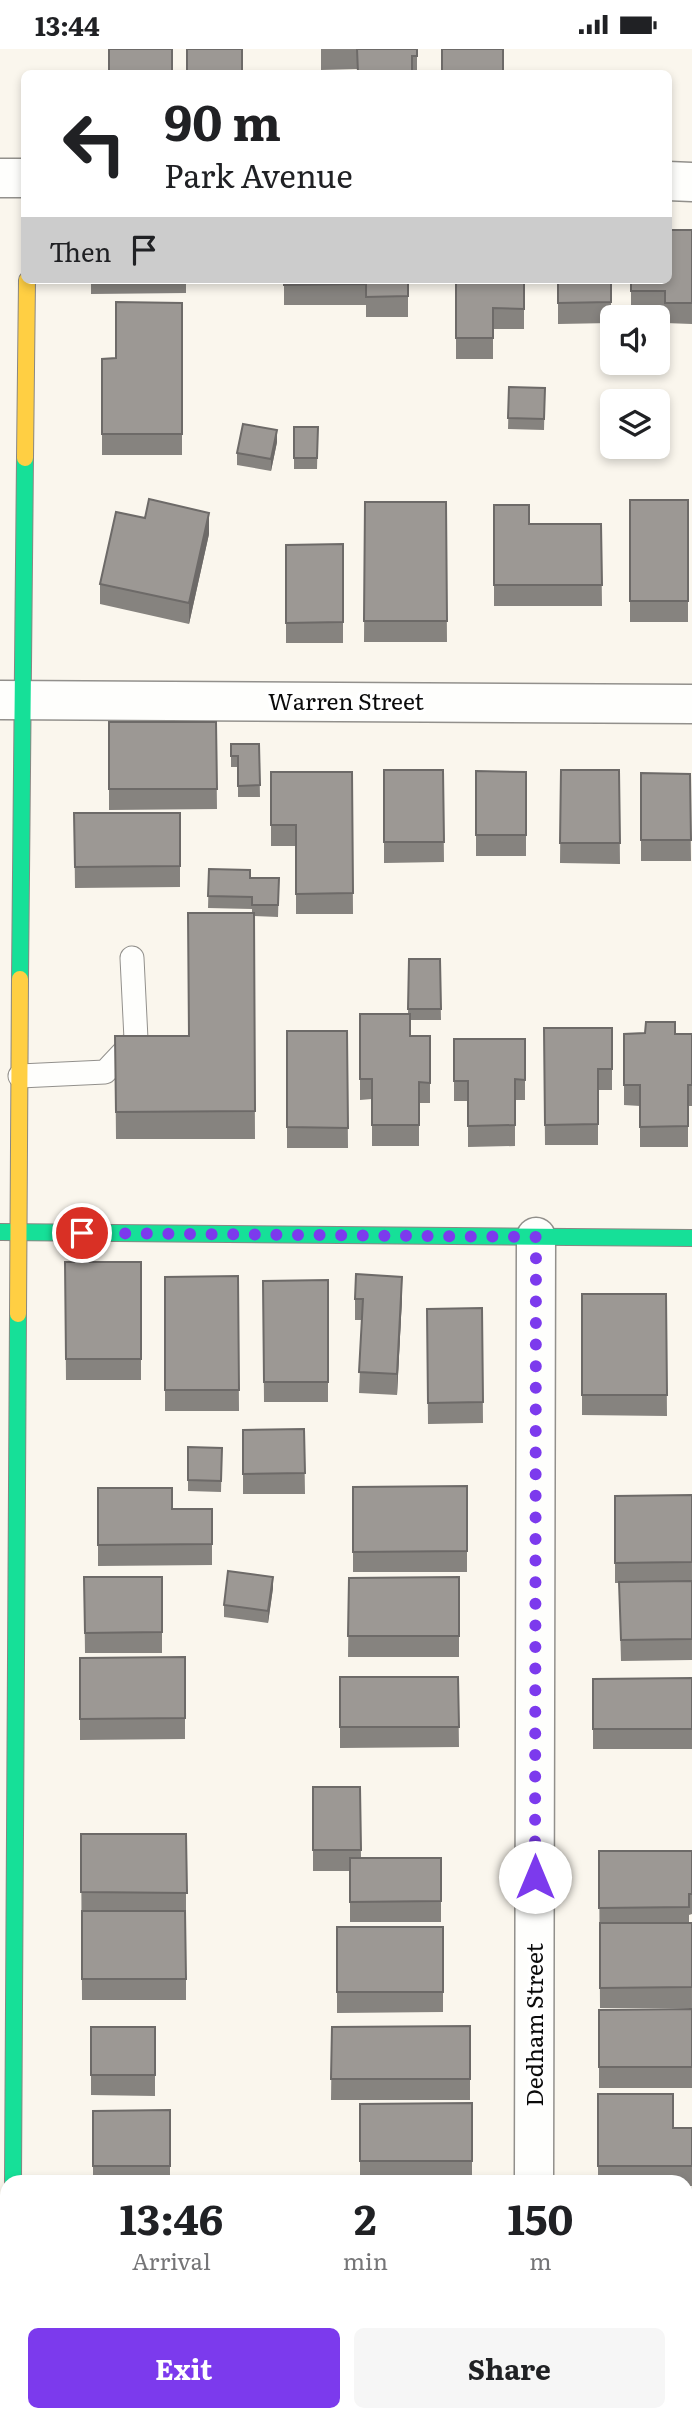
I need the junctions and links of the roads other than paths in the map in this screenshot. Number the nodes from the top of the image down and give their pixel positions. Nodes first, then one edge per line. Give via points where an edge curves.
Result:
1 (0, 178) edge
2 (21, 179) edge
3 (672, 181) edge
4 (692, 182) edge
5 (27, 284) edge
6 (11, 700) edge
7 (692, 704) edge
8 (132, 958) dead end
9 (20, 1076) junction
10 (0, 1232) edge
11 (18, 1232) junction
12 (536, 1237) junction
13 (692, 1238) edge
14 (13, 2175) edge
15 (534, 2175) edge

1 - 2 street
3 - 4 street
5 - 6 street
6 - 7 street, Warren Street
6 - 9 street
8 - 9 lane via 136,1039 105,1072
9 - 11 street
10 - 11 street
11 - 12 street
11 - 14 street
12 - 13 street
12 - 15 street, Dedham Street

